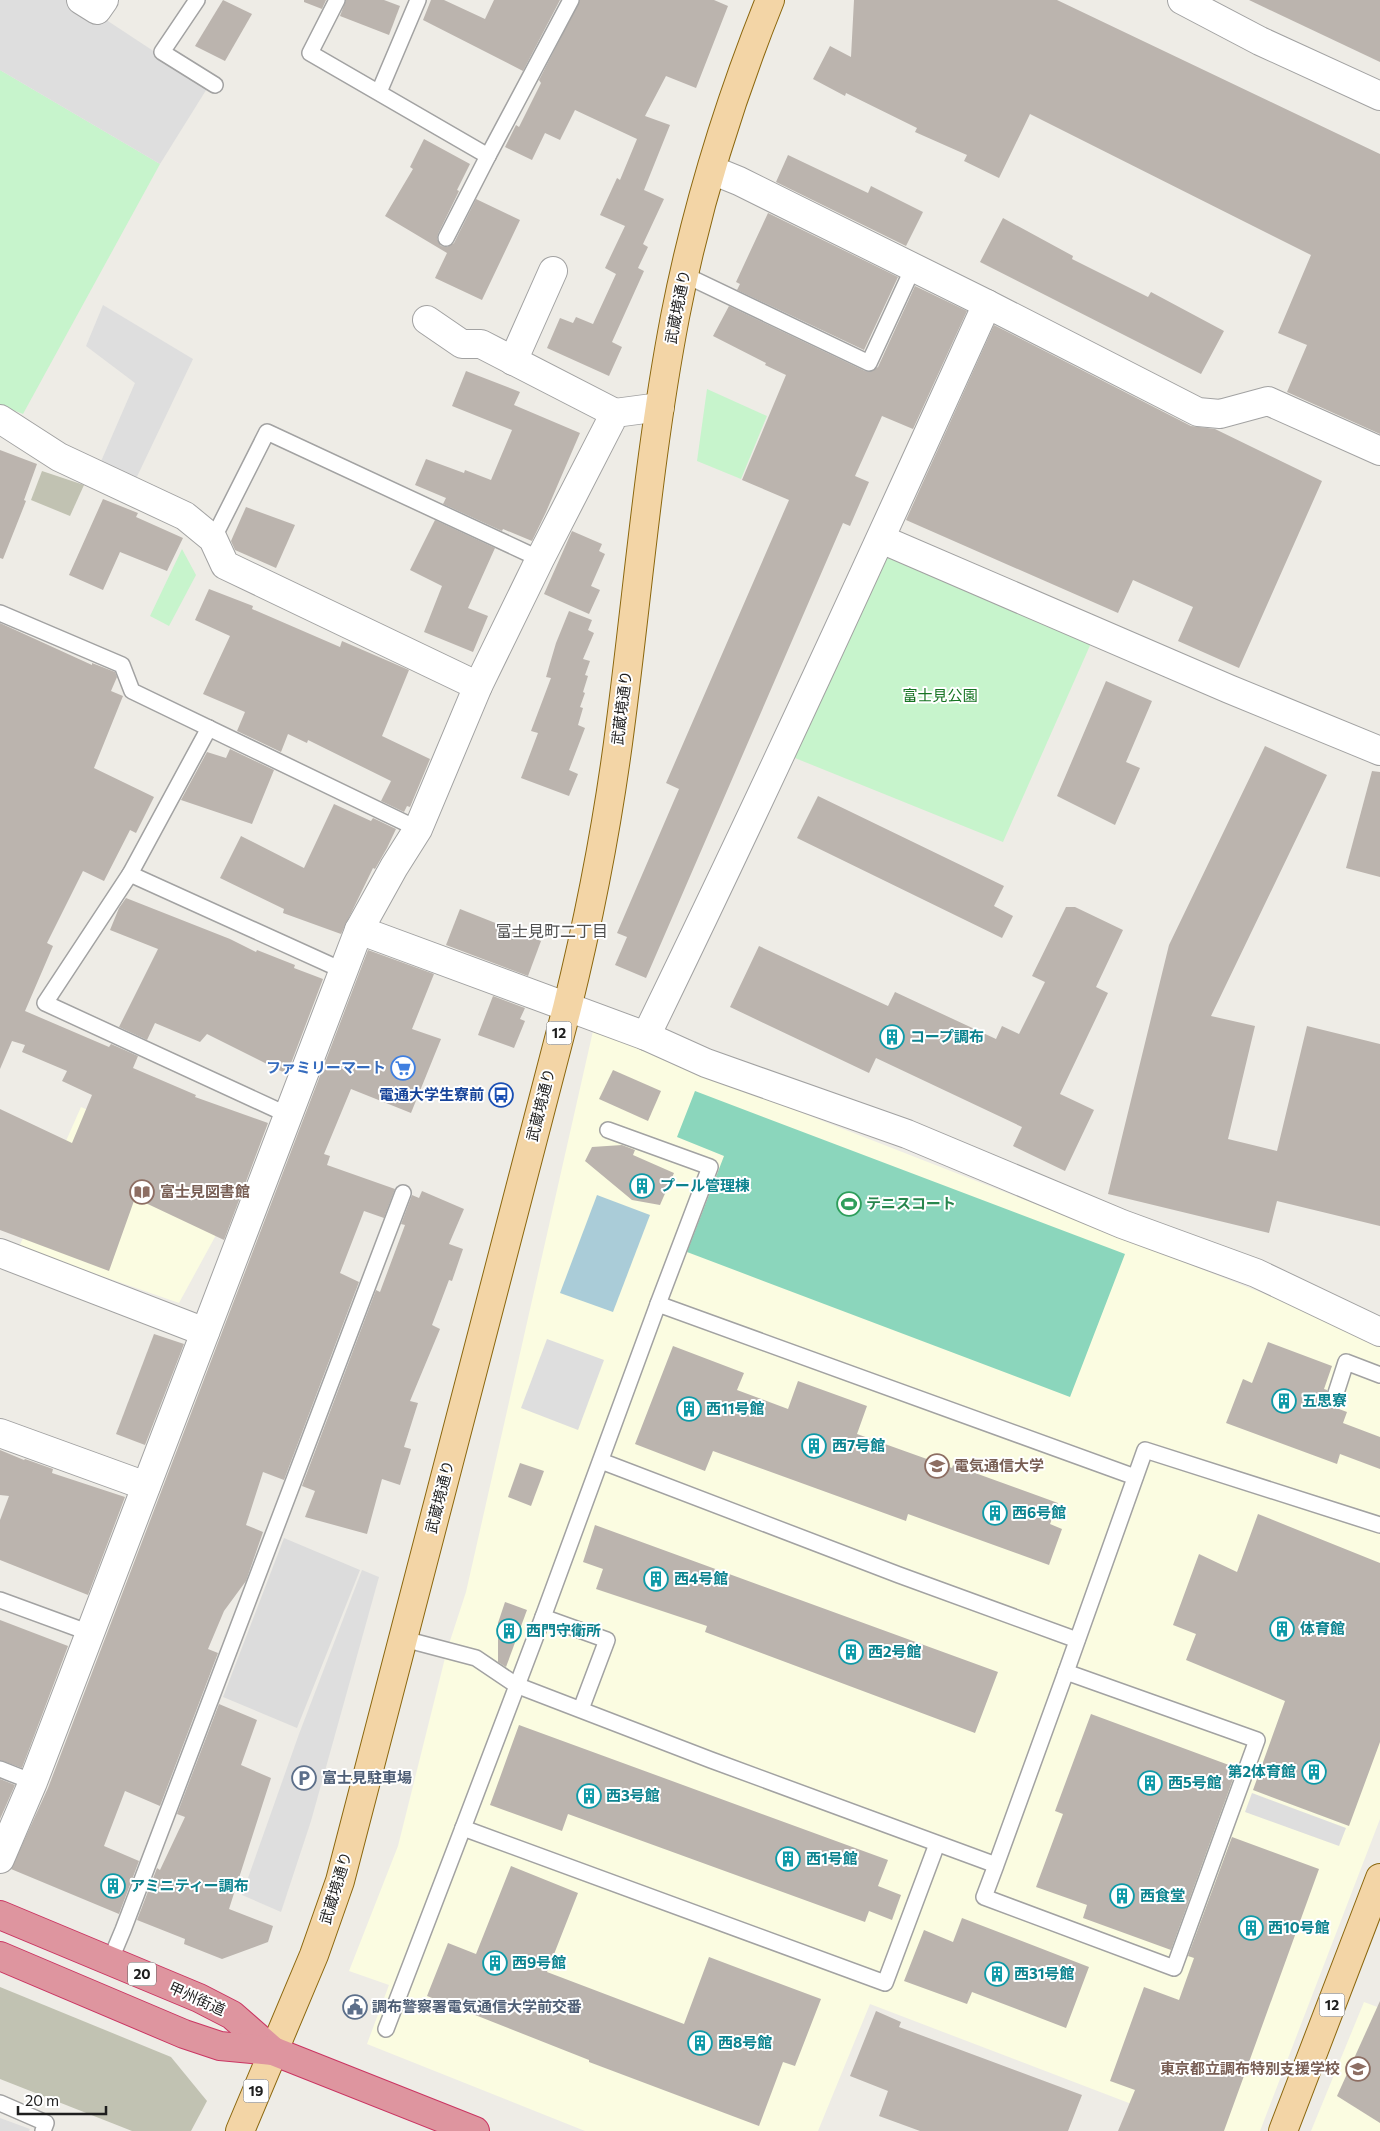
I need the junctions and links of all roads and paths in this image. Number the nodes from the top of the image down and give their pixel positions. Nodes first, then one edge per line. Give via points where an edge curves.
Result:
1 (81, 0) edge
2 (104, 0) edge
3 (197, 0) edge
4 (337, 0) edge
5 (418, 0) edge
6 (571, 0) edge
7 (1182, 0) edge
8 (765, 2) edge
9 (215, 85) dead end
10 (379, 92) junction
11 (1380, 96) edge
12 (488, 156) junction
13 (712, 170) junction
14 (446, 238) dead end
15 (913, 268) junction
16 (553, 271) dead end
17 (685, 275) junction
18 (988, 304) junction
19 (427, 320) dead end
20 (513, 360) junction
21 (660, 407) junction
22 (615, 413) junction
23 (0, 419) edge
24 (1380, 451) edge
25 (213, 538) junction
26 (881, 539) junction
27 (540, 558) junction
28 (0, 613) edge
29 (478, 686) junction
30 (209, 728) junction
31 (1380, 751) edge
32 (418, 829) junction
33 (130, 874) junction
34 (360, 930) junction
35 (344, 971) junction
36 (567, 1008) junction
37 (646, 1036) junction
38 (288, 1115) junction
39 (608, 1130) dead end
40 (403, 1194) dead end
41 (0, 1253) edge
42 (658, 1304) junction
43 (205, 1332) junction
44 (1380, 1332) edge
45 (1380, 1375) edge
46 (1336, 1393) dead end
47 (0, 1434) edge
48 (601, 1461) junction
49 (1135, 1477) junction
50 (146, 1486) junction
51 (1380, 1525) edge
52 (0, 1600) edge
53 (543, 1617) junction
54 (90, 1633) junction
55 (404, 1639) junction
56 (1078, 1640) junction
57 (1066, 1672) junction
58 (516, 1685) junction
59 (581, 1709) junction
60 (0, 1769) edge
61 (33, 1782) junction
62 (463, 1828) junction
63 (937, 1844) junction
64 (0, 1858) edge
65 (996, 1864) junction
66 (1380, 1878) edge
67 (0, 1915) edge
68 (0, 1956) edge
69 (110, 1961) junction
70 (386, 2029) dead end
71 (273, 2051) junction
72 (0, 2104) edge
73 (43, 2131) edge
74 (240, 2131) edge
75 (475, 2131) edge
76 (1283, 2131) edge

1 - 2 street via 97,10
3 - 9 lane via 162,52
4 - 10 lane via 310,53
5 - 10 lane
6 - 12 lane
7 - 11 street via 1260,41
8 - 13 main road, 武蔵境通り / 12
10 - 12 lane
12 - 14 lane
13 - 15 street
13 - 17 main road, 武蔵境通り / 12
15 - 17 lane via 869,364
15 - 18 street
16 - 20 street
17 - 21 main road, 武蔵境通り / 12
18 - 24 street via 1198,412 1220,414 1268,402
18 - 26 street
19 - 20 street via 462,344 481,344
20 - 22 street
21 - 22 street
21 - 36 main road, 武蔵境通り / 12 via 620,730 599,865
22 - 27 street
23 - 25 street via 59,457 185,516
25 - 27 lane via 267,432
25 - 29 street via 224,565
26 - 31 street
26 - 37 street
27 - 29 street
28 - 30 lane via 122,665 132,691
29 - 32 street
30 - 32 lane
30 - 33 lane
32 - 34 street
33 - 35 lane
33 - 38 lane via 45,1003
34 - 35 street
34 - 36 street
35 - 38 street
36 - 37 street
36 - 55 main road, 武蔵境通り / 12
37 - 44 street via 706,1063 907,1134 1122,1224 1256,1274
38 - 43 street
39 - 42 lane via 710,1167
40 - 69 lane
41 - 43 street
42 - 48 lane
42 - 49 lane
43 - 50 street
45 - 46 lane via 1346,1362
47 - 50 street
48 - 53 lane
48 - 56 lane
49 - 51 lane via 1145,1450
49 - 56 lane
50 - 54 street
52 - 54 lane
53 - 58 lane
53 - 59 lane via 607,1640
54 - 61 street
55 - 58 lane via 476,1658
55 - 71 main road, 武蔵境通り / 12 via 340,1881 314,1955
56 - 57 lane
57 - 65 lane
57 - 65 lane via 1257,1740 1174,1968 984,1897
58 - 59 lane
58 - 62 lane
59 - 63 lane
60 - 61 lane
61 - 64 street
62 - 63 lane via 885,1982
62 - 70 lane
63 - 65 lane
66 - 76 main road, 12
67 - 69 highway, 甲州街道 / 20
68 - 71 highway, 甲州街道 / 20 via 184,2034 220,2046
69 - 71 highway, 甲州街道 / 20 via 232,2015
71 - 74 main road, 武蔵境通り / 19
71 - 75 highway, 甲州街道 / 20
72 - 73 lane via 46,2124

